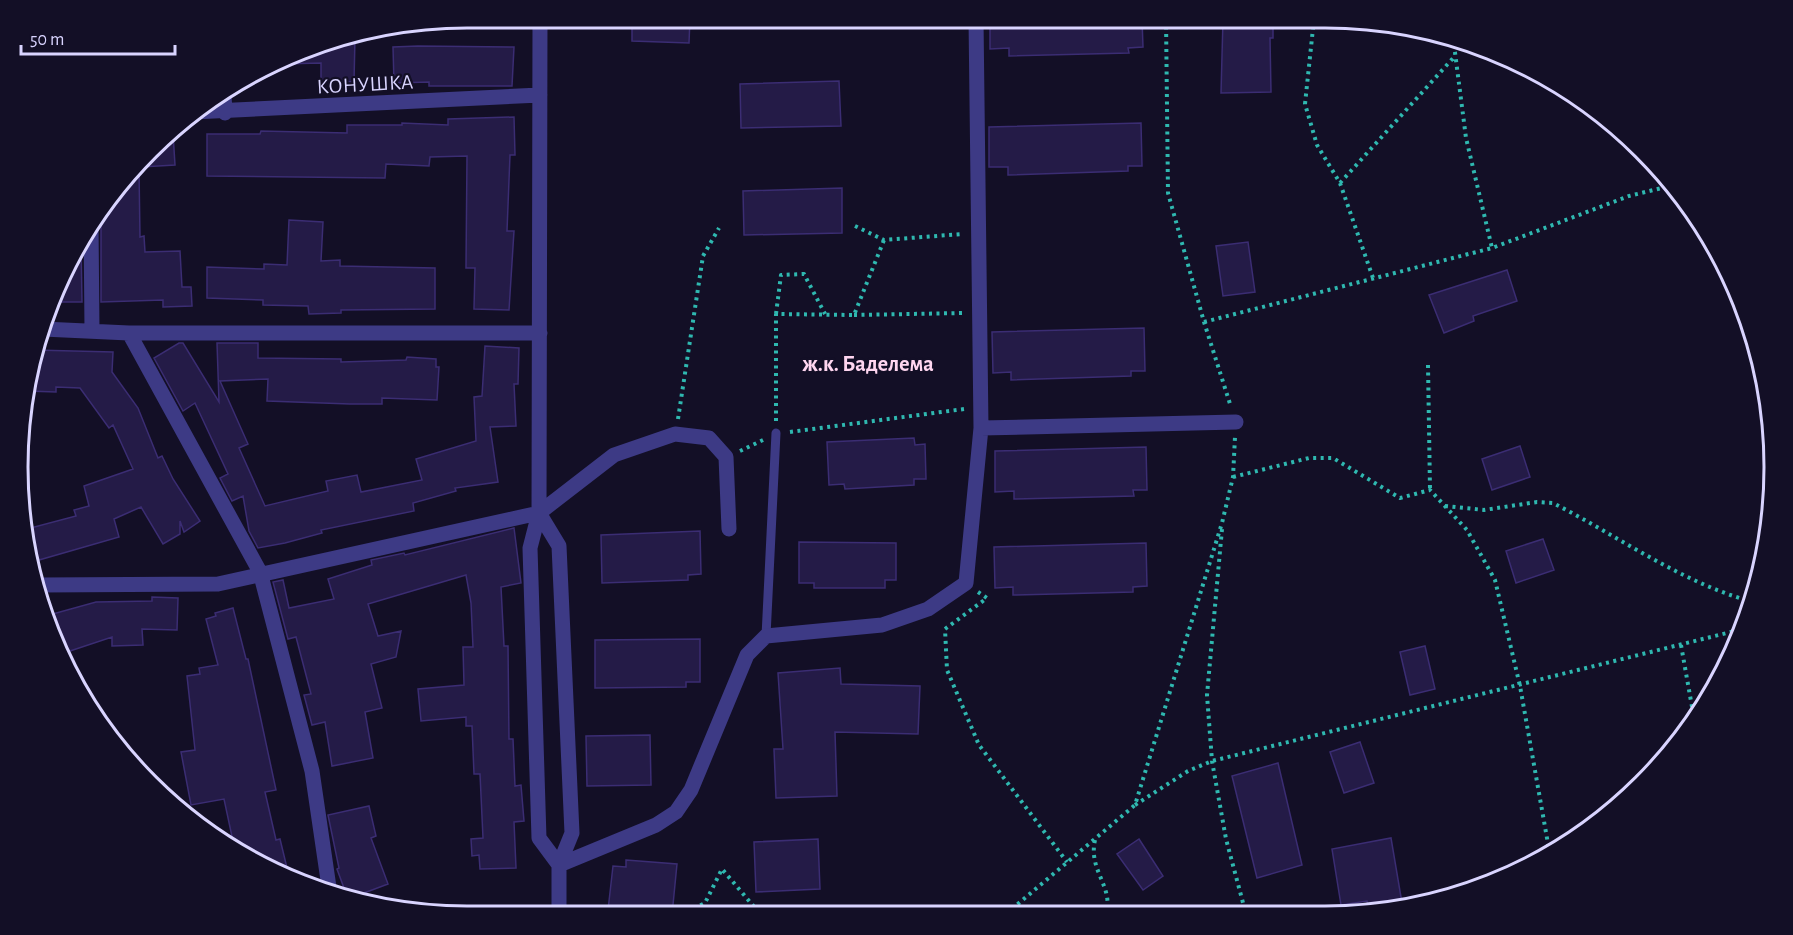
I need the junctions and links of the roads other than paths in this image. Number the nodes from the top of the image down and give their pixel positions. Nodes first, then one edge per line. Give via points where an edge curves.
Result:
1 (540, 28) edge
2 (976, 28) edge
3 (540, 95) junction
4 (224, 102) edge
5 (210, 112) edge
6 (225, 112) junction
7 (91, 241) edge
8 (51, 329) edge
9 (92, 330) junction
10 (129, 333) junction
11 (540, 333) junction
12 (1236, 422) road end
13 (981, 428) junction
14 (776, 433) road end
15 (539, 513) junction
16 (729, 529) dead end
17 (260, 572) junction
18 (44, 585) edge
19 (766, 636) junction
20 (559, 865) junction
21 (329, 884) edge
22 (559, 906) edge

1 - 3 street
2 - 13 street
3 - 6 street, КОНУШКА
3 - 11 street
4 - 6 street
5 - 6 street, КОНУШКА
7 - 9 street
8 - 9 street
9 - 10 street
10 - 11 street
10 - 17 street
11 - 15 street
12 - 13 street
13 - 19 street via 966,583 928,609 882,624
14 - 19 lane
15 - 16 street via 614,455 675,434 709,438 726,457
15 - 17 street
15 - 20 street via 530,548 539,838
15 - 20 street via 559,546 572,833
17 - 18 street via 218,584
17 - 21 street via 312,771
19 - 20 street via 747,655 691,790 676,812 656,825
20 - 22 street

